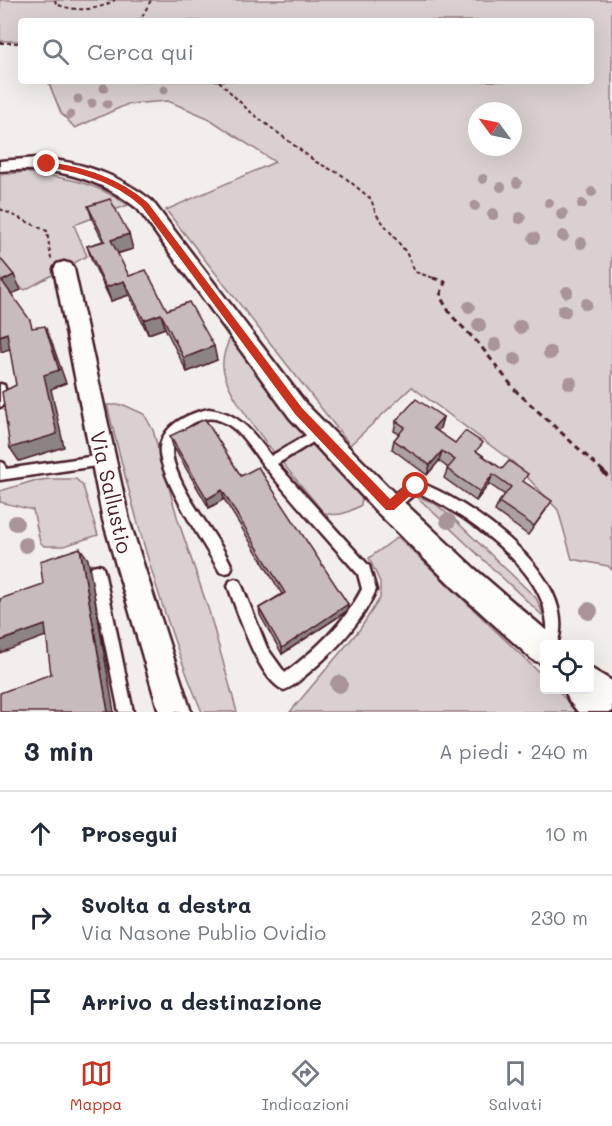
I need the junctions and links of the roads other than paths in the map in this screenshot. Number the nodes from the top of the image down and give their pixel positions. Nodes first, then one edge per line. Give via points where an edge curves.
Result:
1 (0, 166) edge
2 (64, 269) road end
3 (0, 388) edge
4 (0, 402) edge
5 (319, 433) junction
6 (104, 459) junction
7 (269, 463) junction
8 (0, 467) edge
9 (390, 507) junction
10 (225, 567) dead end
11 (97, 571) dead end
12 (235, 586) dead end
13 (551, 640) edge
14 (540, 645) edge
15 (594, 687) edge
16 (583, 694) edge
17 (612, 700) edge
18 (126, 712) edge
19 (175, 712) edge
20 (598, 712) edge

1 - 5 street via 62,166 100,177 134,195 298,411
2 - 6 street, Via Sallustio
3 - 4 lane
5 - 7 lane
5 - 9 street
6 - 8 lane via 1,475
6 - 19 street, Via Sallustio via 116,520
7 - 10 lane via 234,422 213,413 184,423 173,432 165,448 169,467
7 - 12 lane via 364,571 369,590 361,608 326,651 284,683 275,677
9 - 13 lane via 416,486 479,520 528,566 551,605
9 - 14 street
11 - 18 lane
15 - 17 street
16 - 20 street

